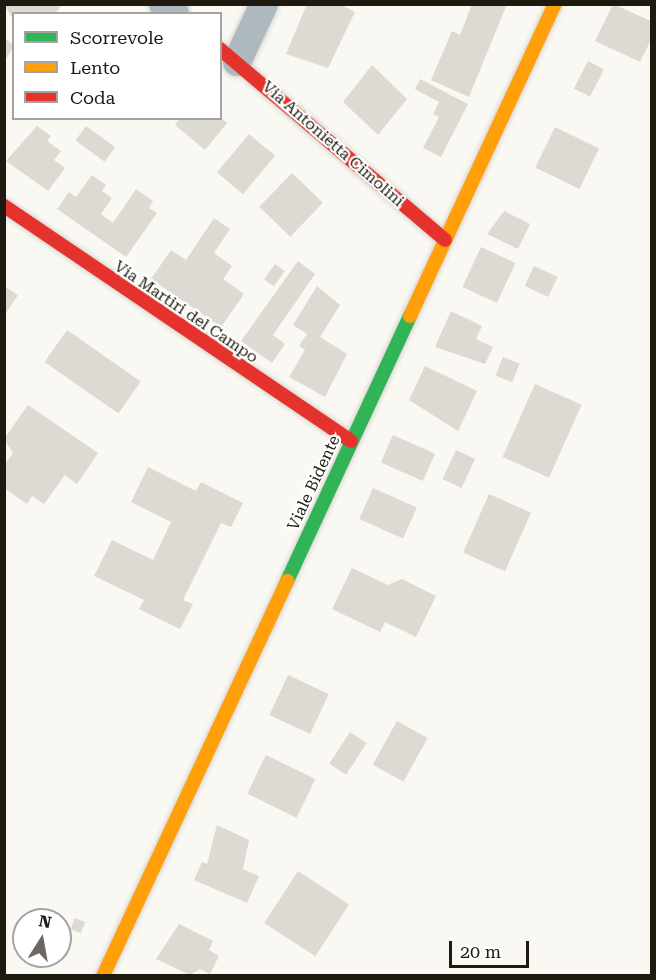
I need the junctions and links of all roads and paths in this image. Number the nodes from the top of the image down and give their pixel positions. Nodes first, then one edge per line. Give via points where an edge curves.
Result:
1 (264, 4) edge
2 (555, 4) edge
3 (229, 55) edge
4 (4, 206) edge
5 (445, 240) junction
6 (351, 441) junction
7 (103, 975) edge

1 - 3 street
2 - 5 street, Viale Bidente
3 - 5 street, Via Antonietta Cimolini
4 - 6 street, Via Martiri del Campo
5 - 6 street, Viale Bidente
6 - 7 street, Viale Bidente

